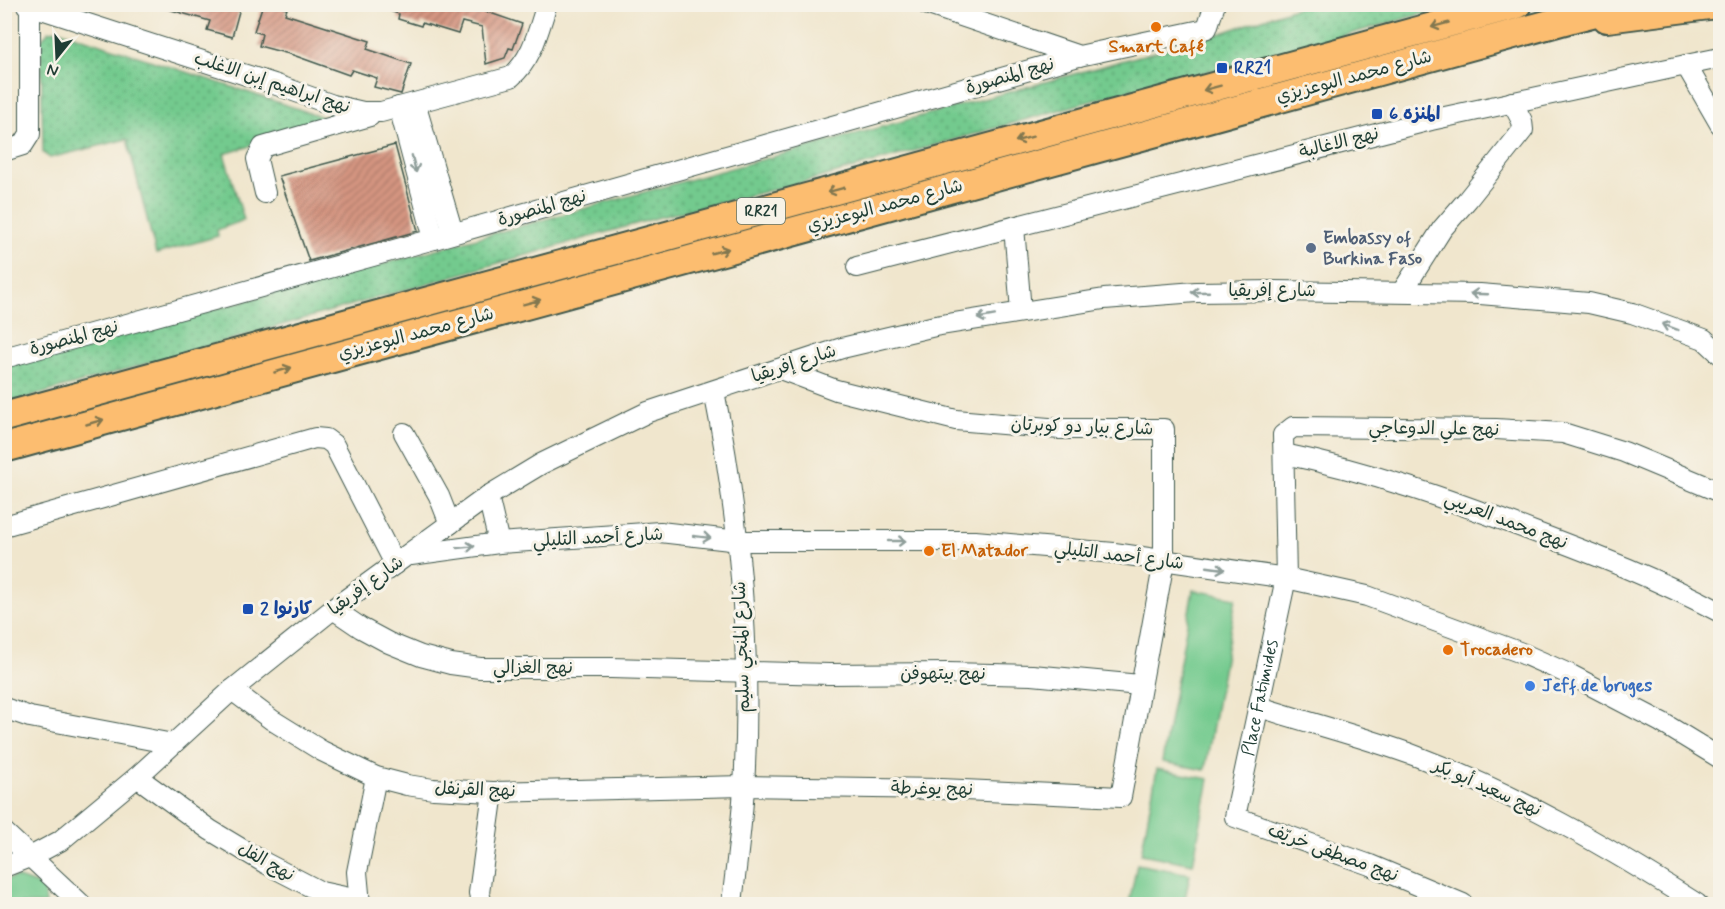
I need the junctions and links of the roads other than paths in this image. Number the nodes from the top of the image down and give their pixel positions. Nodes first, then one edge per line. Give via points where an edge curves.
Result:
1 (547, 4) edge
2 (926, 4) edge
3 (1215, 4) edge
4 (1517, 4) edge
5 (1628, 4) edge
6 (1717, 4) edge
7 (28, 5) edge
8 (1572, 18) junction
9 (1079, 56) junction
10 (1720, 58) edge
11 (1676, 67) junction
12 (1512, 102) junction
13 (399, 107) junction
14 (1720, 124) edge
15 (4, 151) edge
16 (265, 193) dead end
17 (1014, 227) junction
18 (453, 234) junction
19 (434, 239) junction
20 (857, 267) dead end
21 (1402, 292) junction
22 (1021, 311) junction
23 (1712, 342) edge
24 (1720, 354) edge
25 (4, 358) edge
26 (780, 369) junction
27 (714, 391) junction
28 (4, 417) edge
29 (404, 434) dead end
30 (4, 448) edge
31 (1284, 454) junction
32 (1720, 492) edge
33 (488, 496) junction
34 (450, 524) junction
35 (4, 526) edge
36 (739, 541) junction
37 (499, 543) junction
38 (402, 559) junction
39 (1164, 561) junction
40 (1286, 578) junction
41 (333, 609) junction
42 (1720, 612) edge
43 (745, 672) junction
44 (1140, 685) junction
45 (232, 690) junction
46 (1260, 707) junction
47 (4, 708) edge
48 (173, 744) junction
49 (1720, 758) edge
50 (137, 777) junction
51 (376, 777) junction
52 (744, 786) junction
53 (493, 792) junction
54 (1121, 796) joint
55 (1235, 817) joint
56 (4, 832) edge
57 (32, 856) junction
58 (4, 867) edge
59 (61, 895) edge
60 (360, 902) edge
61 (81, 904) edge
62 (482, 904) edge
63 (732, 904) edge
64 (1463, 904) edge
65 (1697, 904) edge

1 - 13 street, نهج ابراهيم إبن الاغلب via 530,54 511,77
2 - 9 street
3 - 9 street, نهج المنصورة via 1207,28
4 -> 28 highway, شارع محمد البوعزيزي / RR21
5 - 8 highway, شارع محمد البوعزيزي / RR21
6 - 8 highway via 1606,18
7 - 13 street, نهج ابراهيم إبن الاغلب via 341,108 363,112
7 - 15 street via 30,134 23,145
30 -> 8 highway, شارع محمد البوعزيزي / RR21
9 - 18 street, نهج المنصورة
10 - 11 street, نهج الاغالبة
11 - 12 street, نهج الاغالبة
11 - 14 street
12 - 17 street, نهج الاغالبة
12 - 21 street via 1522,121 1522,130 1442,229
13 - 16 street via 263,147 258,159
13 - 18 street
13 -> 19 street
17 - 20 street, نهج الاغالبة
17 - 22 street
18 - 19 street, نهج المنصورة
19 - 25 street, نهج المنصورة
21 -> 22 street, شارع إفريقيا via 1196,291
23 -> 21 street, شارع إفريقيا via 1632,313 1589,303
22 -> 26 street, شارع إفريقيا via 891,336
23 - 24 street, شارع إفريقيا
26 - 27 street, شارع إفريقيا
26 - 39 street, شارع بيار دو كوبرتان via 836,390 956,420 1060,429 1164,429
27 - 33 street, شارع إفريقيا via 648,412 596,436
27 - 36 street, شارع المنجي سليم
29 - 34 street
31 - 32 street, نهج علي الدوعاجي via 1283,435 1293,427 1496,429 1563,434 1624,452
31 - 40 street, نهج علي الدوعاجي
31 - 42 street, نهج محمد العريبي via 1451,499 1583,550
33 - 34 street, شارع إفريقيا
33 - 37 street
34 - 38 street, شارع إفريقيا
35 - 38 street via 315,438 334,445
37 -> 36 street, شارع أحمد التليلي via 660,532
36 -> 39 street, شارع أحمد التليلي via 975,541
36 - 43 street, شارع المنجي سليم
38 -> 37 street, شارع أحمد التليلي
38 - 41 street, شارع إفريقيا
39 -> 40 street, شارع أحمد التليلي
39 - 44 street, شارع بيار دو كوبرتان
40 - 46 street, Place Fatimides
40 - 49 street, شارع أحمد التليلي via 1367,596 1519,652 1661,722
41 - 43 street, نهج الغزالي via 390,644 452,664 480,668
41 - 45 street, شارع إفريقيا
43 - 44 street, نهج بيتهوفن via 1032,675
43 - 52 street, شارع المنجي سليم
44 - 54 street, شارع بيار دو كوبرتان
45 - 48 street, شارع إفريقيا
45 - 51 street, نهج القرنفل via 282,727
46 - 55 street, Place Fatimides
46 - 65 street, نهج سعيد أبو بكر via 1416,756 1508,795 1595,841
47 - 48 street via 30,717
48 - 50 street, شارع إفريقيا
50 - 57 street, شارع إفريقيا via 60,841
50 - 60 street, نهج الفل via 210,830 265,863 321,892
51 - 53 street, نهج القرنفل via 433,789
51 - 60 street, نهج الفل via 357,872
52 - 53 street, نهج القرنفل
52 - 54 street, نهج يوغرطة
52 - 63 street, شارع المنجي سليم
53 - 62 street via 478,893
55 - 64 street, نهج مصطفى خريّف via 1370,865
56 - 57 street
57 - 58 street, شارع إفريقيا
57 - 59 street
59 - 61 street

